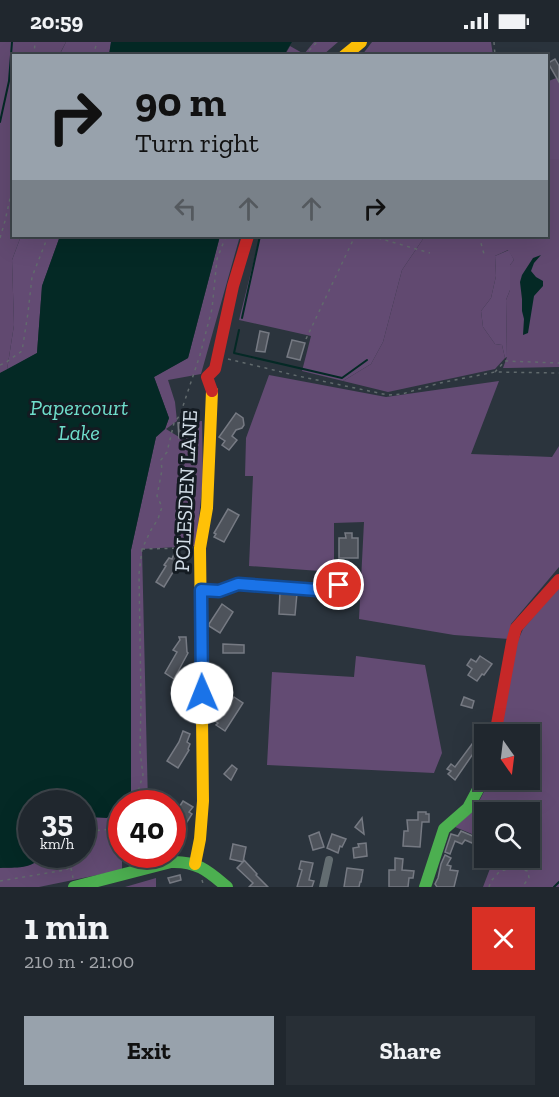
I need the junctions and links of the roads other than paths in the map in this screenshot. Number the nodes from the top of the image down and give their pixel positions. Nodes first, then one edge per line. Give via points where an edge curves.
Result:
1 (360, 42) edge
2 (347, 54) edge
3 (248, 237) edge
4 (341, 569) dead end
5 (559, 580) edge
6 (201, 590) junction
7 (497, 724) edge
8 (478, 790) edge
9 (329, 860) dead end
10 (195, 864) junction
11 (74, 887) edge
12 (227, 887) edge
13 (323, 887) edge
14 (425, 887) edge

1 - 2 street
3 - 6 street, POLESDEN LANE via 215,369 203,379 212,391 207,508 200,548
4 - 6 lane via 339,585 334,590 238,584 219,591
5 - 7 street via 516,628
6 - 10 street, POLESDEN LANE via 203,801
8 - 14 street via 469,806 444,829
9 - 13 street
10 - 11 street via 171,862
10 - 12 street

